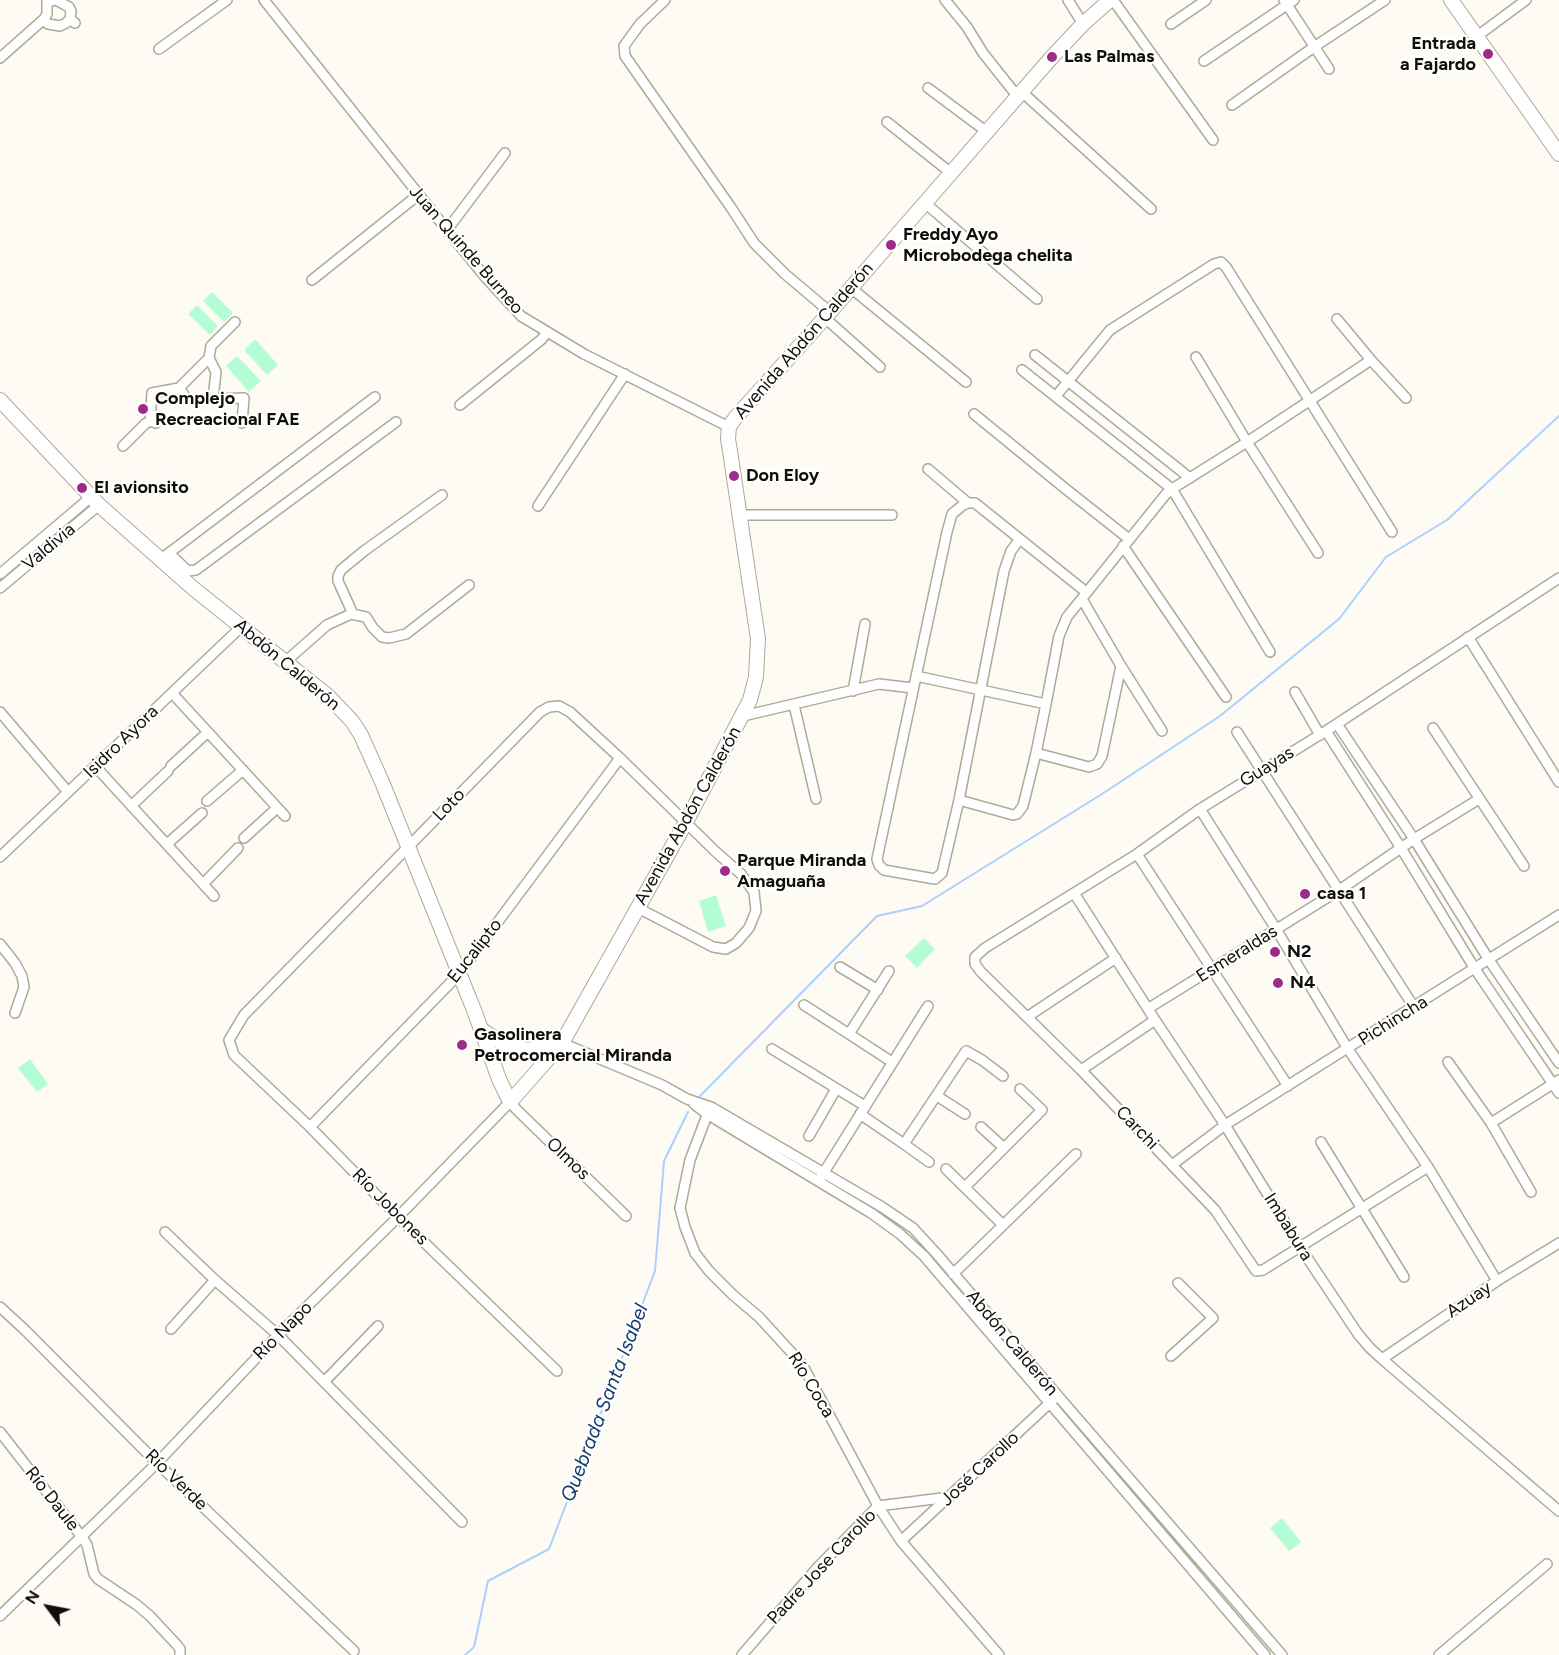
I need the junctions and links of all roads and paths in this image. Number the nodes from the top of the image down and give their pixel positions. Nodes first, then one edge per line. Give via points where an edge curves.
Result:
1 (227, 0) edge
2 (264, 0) edge
3 (665, 0) edge
4 (945, 0) edge
5 (1068, 0) edge
6 (1111, 0) edge
7 (1206, 0) edge
8 (1385, 0) edge
9 (1451, 0) edge
10 (1526, 0) edge
11 (48, 1) edge
12 (1288, 2) edge
13 (44, 19) junction
14 (1083, 24) junction
15 (1171, 24) dead end
16 (1476, 37) junction
17 (1314, 47) junction
18 (159, 49) dead end
19 (0, 58) edge
20 (1204, 61) dead end
21 (1329, 69) dead end
22 (928, 88) dead end
23 (1020, 94) junction
24 (1232, 105) dead end
25 (887, 122) dead end
26 (987, 132) junction
27 (1213, 140) dead end
28 (505, 153) dead end
29 (1559, 154) edge
30 (951, 173) junction
31 (418, 195) junction
32 (925, 203) junction
33 (1151, 209) dead end
34 (447, 230) junction
35 (312, 280) dead end
36 (851, 288) junction
37 (1037, 299) dead end
38 (827, 315) junction
39 (1337, 319) dead end
40 (235, 322) dead end
41 (547, 332) junction
42 (1035, 355) dead end
43 (1196, 357) dead end
44 (209, 358) junction
45 (1371, 360) junction
46 (880, 367) dead end
47 (1022, 370) dead end
48 (625, 374) junction
49 (1069, 381) junction
50 (966, 382) dead end
51 (179, 388) junction
52 (1056, 396) junction
53 (375, 397) dead end
54 (1406, 398) dead end
55 (213, 399) junction
56 (0, 400) edge
57 (1310, 401) junction
58 (460, 405) dead end
59 (974, 414) dead end
60 (396, 422) dead end
61 (242, 423) dead end
62 (729, 427) junction
63 (1247, 442) junction
64 (123, 446) dead end
65 (928, 470) dead end
66 (1190, 478) junction
67 (1172, 489) junction
68 (442, 495) dead end
69 (95, 501) junction
70 (968, 503) junction
71 (538, 506) dead end
72 (739, 515) junction
73 (892, 515) dead end
74 (1392, 532) dead end
75 (1019, 540) junction
76 (1126, 543) junction
77 (1318, 553) dead end
78 (165, 556) junction
79 (192, 571) junction
80 (0, 574) edge
81 (1559, 578) edge
82 (469, 585) dead end
83 (191, 586) junction
84 (0, 588) edge
85 (1084, 596) junction
86 (353, 614) junction
87 (864, 624) dead end
88 (242, 627) junction
89 (1468, 637) junction
90 (1270, 652) dead end
91 (285, 662) junction
92 (1121, 666) junction
93 (916, 676) junction
94 (913, 688) junction
95 (981, 690) junction
96 (853, 691) junction
97 (1295, 692) dead end
98 (172, 693) junction
99 (1226, 697) dead end
100 (1046, 704) junction
101 (794, 705) junction
102 (0, 712) edge
103 (743, 716) junction
104 (1337, 724) junction
105 (1433, 728) dead end
106 (1162, 731) dead end
107 (208, 732) junction
108 (1237, 732) dead end
109 (1323, 733) junction
110 (1036, 753) junction
111 (620, 758) junction
112 (95, 766) junction
113 (243, 770) junction
114 (1261, 771) junction
115 (1559, 782) edge
116 (68, 792) junction
117 (816, 798) dead end
118 (959, 800) junction
119 (1479, 800) junction
120 (207, 801) dead end
121 (131, 806) junction
122 (278, 808) junction
123 (1200, 809) junction
124 (202, 813) dead end
125 (285, 816) dead end
126 (686, 822) junction
127 (244, 838) dead end
128 (1414, 839) junction
129 (167, 844) junction
130 (408, 847) junction
131 (238, 848) dead end
132 (1401, 848) junction
133 (1137, 854) junction
134 (0, 857) edge
135 (1524, 866) dead end
136 (203, 884) junction
137 (1338, 891) junction
138 (1074, 893) junction
139 (214, 896) dead end
140 (638, 908) junction
141 (1559, 915) edge
142 (1278, 928) junction
143 (0, 944) edge
144 (975, 957) joint
145 (1116, 957) junction
146 (1490, 960) junction
147 (840, 967) dead end
148 (1475, 969) junction
149 (1213, 970) junction
150 (889, 971) dead end
151 (459, 974) junction
152 (878, 990) junction
153 (804, 1005) dead end
154 (928, 1006) dead end
155 (1414, 1007) junction
156 (1149, 1008) junction
157 (15, 1014) dead end
158 (1027, 1017) junction
159 (1155, 1020) junction
160 (482, 1030) junction
161 (849, 1034) junction
162 (229, 1040) joint
163 (562, 1043) junction
164 (1348, 1048) junction
165 (772, 1049) dead end
166 (892, 1062) junction
167 (1448, 1062) dead end
168 (1559, 1063) edge
169 (1081, 1070) junction
170 (1003, 1076) dead end
171 (1556, 1082) edge
172 (1288, 1086) junction
173 (836, 1089) junction
174 (1020, 1089) dead end
175 (1559, 1093) edge
176 (937, 1096) junction
177 (510, 1102) junction
178 (709, 1110) junction
179 (862, 1110) junction
180 (965, 1114) dead end
181 (1491, 1123) junction
182 (1225, 1125) junction
183 (310, 1127) junction
184 (981, 1127) dead end
185 (809, 1136) dead end
186 (1321, 1142) dead end
187 (904, 1144) junction
188 (1004, 1148) junction
189 (1076, 1154) dead end
190 (929, 1162) dead end
191 (1172, 1165) junction
192 (1428, 1167) junction
193 (946, 1169) dead end
194 (821, 1177) junction
195 (965, 1187) junction
196 (1531, 1192) dead end
197 (1362, 1209) junction
198 (626, 1216) dead end
199 (398, 1217) junction
200 (1003, 1225) junction
201 (165, 1232) dead end
202 (1559, 1243) edge
203 (1300, 1247) junction
204 (953, 1274) junction
205 (1404, 1277) dead end
206 (215, 1280) junction
207 (1497, 1281) junction
208 (1178, 1283) dead end
209 (0, 1307) edge
210 (378, 1326) dead end
211 (171, 1329) dead end
212 (278, 1335) junction
213 (1171, 1356) dead end
214 (1382, 1359) junction
215 (557, 1371) dead end
216 (324, 1382) junction
217 (1058, 1396) junction
218 (1049, 1404) junction
219 (0, 1432) edge
220 (157, 1462) junction
221 (950, 1497) junction
222 (878, 1506) junction
223 (1559, 1511) edge
224 (462, 1522) dead end
225 (82, 1537) junction
226 (901, 1541) junction
227 (1547, 1564) dead end
228 (1, 1612) edge
229 (354, 1651) dead end
230 (180, 1655) edge
231 (742, 1655) edge
232 (999, 1655) edge
233 (1265, 1655) edge
234 (1282, 1655) edge
235 (1439, 1655) edge

1 - 18 street
2 - 31 street, Juan Quinde Burneo
3 - 38 street via 624,46 625,56 754,243
4 - 23 street via 983,53
5 - 14 street
6 - 14 street, Avenida Abdón Calderón
6 - 27 street
7 - 15 street
8 - 17 street
9 - 16 street
10 - 16 street
11 - 13 street
11 - 13 street via 56,0 69,7 72,21 52,26
12 - 17 street
12 - 20 street
13 - 19 street
14 - 23 street, Avenida Abdón Calderón
16 - 29 street
17 - 21 street
17 - 24 street
22 - 26 street
23 - 26 street, Avenida Abdón Calderón
23 - 33 street
25 - 30 street
26 - 30 street, Avenida Abdón Calderón
28 - 34 street
30 - 32 street, Avenida Abdón Calderón
31 - 34 street, Juan Quinde Burneo
31 - 35 street
32 - 36 street, Avenida Abdón Calderón
32 - 37 street
34 - 41 street, Juan Quinde Burneo via 521,316
36 - 38 street, Avenida Abdón Calderón
36 - 50 street
38 - 46 street
38 - 62 street, Avenida Abdón Calderón
39 - 45 street
40 - 44 street via 211,345
41 - 48 street, Juan Quinde Burneo
41 - 58 street
42 - 49 street
43 - 63 street
44 - 51 street
44 - 55 street via 216,372
45 - 54 street
45 - 57 street
47 - 52 street
48 - 62 street, Juan Quinde Burneo
48 - 71 street
49 - 52 street
49 - 57 street via 1110,330 1221,262
49 - 66 street
51 - 55 street via 188,400
51 - 64 street via 152,393 153,422
52 - 67 street
53 - 78 street
55 - 61 street via 244,398
56 - 69 street, Abdón Calderón
57 - 63 street
57 - 74 street
59 - 76 street
60 - 79 street
62 - 72 street, Avenida Abdón Calderón
63 - 66 street
63 - 77 street
65 - 70 street
66 - 67 street
67 - 76 street
67 - 90 street
68 - 86 street via 341,570 338,580
69 - 78 street, Abdón Calderón
69 - 80 street, Valdivia
69 - 84 street, Valdivia
70 - 75 street via 975,504
70 - 93 street via 952,514
72 - 73 street
72 - 103 street, Avenida Abdón Calderón via 758,639 756,677
75 - 85 street
75 - 95 street via 1004,571
76 - 85 street
76 - 99 street
78 - 79 street
78 - 83 street, Abdón Calderón
79 - 83 street
81 - 89 street, Guayas
82 - 86 street via 406,634 390,638 382,637 366,617
83 - 88 street, Abdón Calderón
85 - 92 street
85 - 100 street via 1063,626
86 - 91 street via 327,625
87 - 96 street
88 - 91 street, Abdón Calderón
88 - 98 street, Isidro Ayora
89 - 104 street, Guayas
89 - 115 street
91 - 130 street, Abdón Calderón via 328,696 362,735
92 - 106 street
92 - 110 street via 1097,764 1084,766
93 - 94 street
93 - 95 street
94 - 96 street via 879,684
94 - 118 street via 877,859 879,866 884,870 939,877
95 - 100 street
95 - 118 street
96 - 101 street
97 - 109 street
98 - 107 street
98 - 112 street, Isidro Ayora
100 - 110 street
101 - 103 street
101 - 117 street
102 - 116 street
103 - 126 street, Avenida Abdón Calderón
104 - 109 street, Guayas
104 - 128 street
105 - 119 street
107 - 113 street
107 - 121 street
108 - 114 street
109 - 114 street, Guayas
109 - 132 street
110 - 118 street via 1023,806 1017,814
111 - 126 street, Loto
111 - 130 street, Loto via 570,712 559,706 549,707
111 - 151 street, Eucalipto
112 - 116 street, Isidro Ayora
112 - 121 street
113 - 120 street
113 - 122 street
114 - 123 street, Guayas
114 - 137 street
116 - 134 street, Isidro Ayora
119 - 128 street
119 - 135 street
121 - 129 street
122 - 125 street
122 - 127 street
123 - 133 street, Guayas
123 - 142 street
124 - 129 street
126 - 140 street, Avenida Abdón Calderón
126 - 140 street, Loto via 741,874 754,892 756,911 749,928 726,949 713,947
128 - 132 street
128 - 146 street
129 - 136 street
130 - 151 street, Abdón Calderón
130 - 162 street, Loto via 244,1015
131 - 136 street
132 - 137 street, Esmeraldas
132 - 148 street
133 - 138 street, Guayas
133 - 149 street
136 - 139 street
137 - 142 street, Esmeraldas
137 - 155 street
138 - 144 street, Guayas
138 - 145 street, Imbabura
140 - 163 street, Avenida Abdón Calderón
141 - 146 street, Pichincha
142 - 149 street, Esmeraldas
142 - 164 street
143 - 157 street via 22,976 24,987
144 - 158 street, Carchi via 981,972
145 - 156 street, Imbabura
145 - 158 street
146 - 148 street, Pichincha
146 - 168 street
147 - 152 street
148 - 155 street, Pichincha
148 - 171 street
149 - 156 street, Esmeraldas
149 - 172 street
150 - 152 street
151 - 160 street, Abdón Calderón
151 - 183 street, Eucalipto
152 - 161 street
153 - 161 street
154 - 166 street
155 - 164 street, Pichincha
156 - 159 street, Imbabura
158 - 169 street, Carchi
159 - 169 street
159 - 182 street, Imbabura
160 - 163 street via 502,1043 527,1050
160 - 177 street, Abdón Calderón
161 - 166 street
162 - 183 street, Río Jobones via 234,1055
163 - 177 street, Río Napo
163 - 178 street, Abdón Calderón via 662,1085
164 - 172 street, Pichincha
164 - 192 street
165 - 173 street
166 - 179 street
167 - 181 street
169 - 191 street, Carchi
170 - 176 street via 966,1051
171 - 175 street
171 - 181 street
172 - 182 street, Pichincha
173 - 179 street
173 - 185 street
174 - 188 street via 1041,1110
176 - 180 street
176 - 187 street
177 - 198 street, Olmos
177 - 199 street, Río Napo
178 - 194 street, Abdón Calderón
178 - 222 street, Río Coca via 690,1160 680,1208 695,1253 802,1364
179 - 187 street
179 - 194 street
181 - 196 street
182 - 191 street, Pichincha
182 - 203 street, Imbabura
183 - 199 street, Río Jobones
184 - 188 street
186 - 197 street
187 - 190 street
188 - 195 street
189 - 200 street
191 - 203 street, Carchi via 1215,1210 1256,1271
192 - 197 street
192 - 207 street
193 - 195 street
194 - 204 street, Abdón Calderón via 882,1207 913,1228
194 - 218 street, Abdón Calderón via 924,1256
195 - 200 street
197 - 203 street
197 - 205 street
199 - 212 street, Río Napo
199 - 215 street, Río Jobones
200 - 204 street
201 - 206 street
202 - 207 street, Azuay
203 - 214 street, Imbabura via 1359,1334
204 - 217 street, Abdón Calderón
206 - 211 street
206 - 212 street
207 - 214 street, Azuay
208 - 213 street via 1213,1318
209 - 220 street, Río Verde
210 - 216 street
212 - 216 street
212 - 220 street, Río Napo
214 - 223 street, Imbabura
216 - 224 street
217 - 218 street, José Carollo
217 - 234 street, Abdón Calderón
218 - 221 street, José Carollo
218 - 233 street, Abdón Calderón
219 - 225 street, Río Daule
220 - 225 street, Río Napo
220 - 229 street, Río Verde
221 - 222 street, Padre Jose Carollo
221 - 226 street, José Carollo
222 - 226 street, Río Coca
222 - 231 street, Padre Jose Carollo
225 - 228 street, Río Napo
225 - 230 street, Río Daule via 98,1579 150,1616 177,1645
226 - 232 street, Río Coca
227 - 235 street

